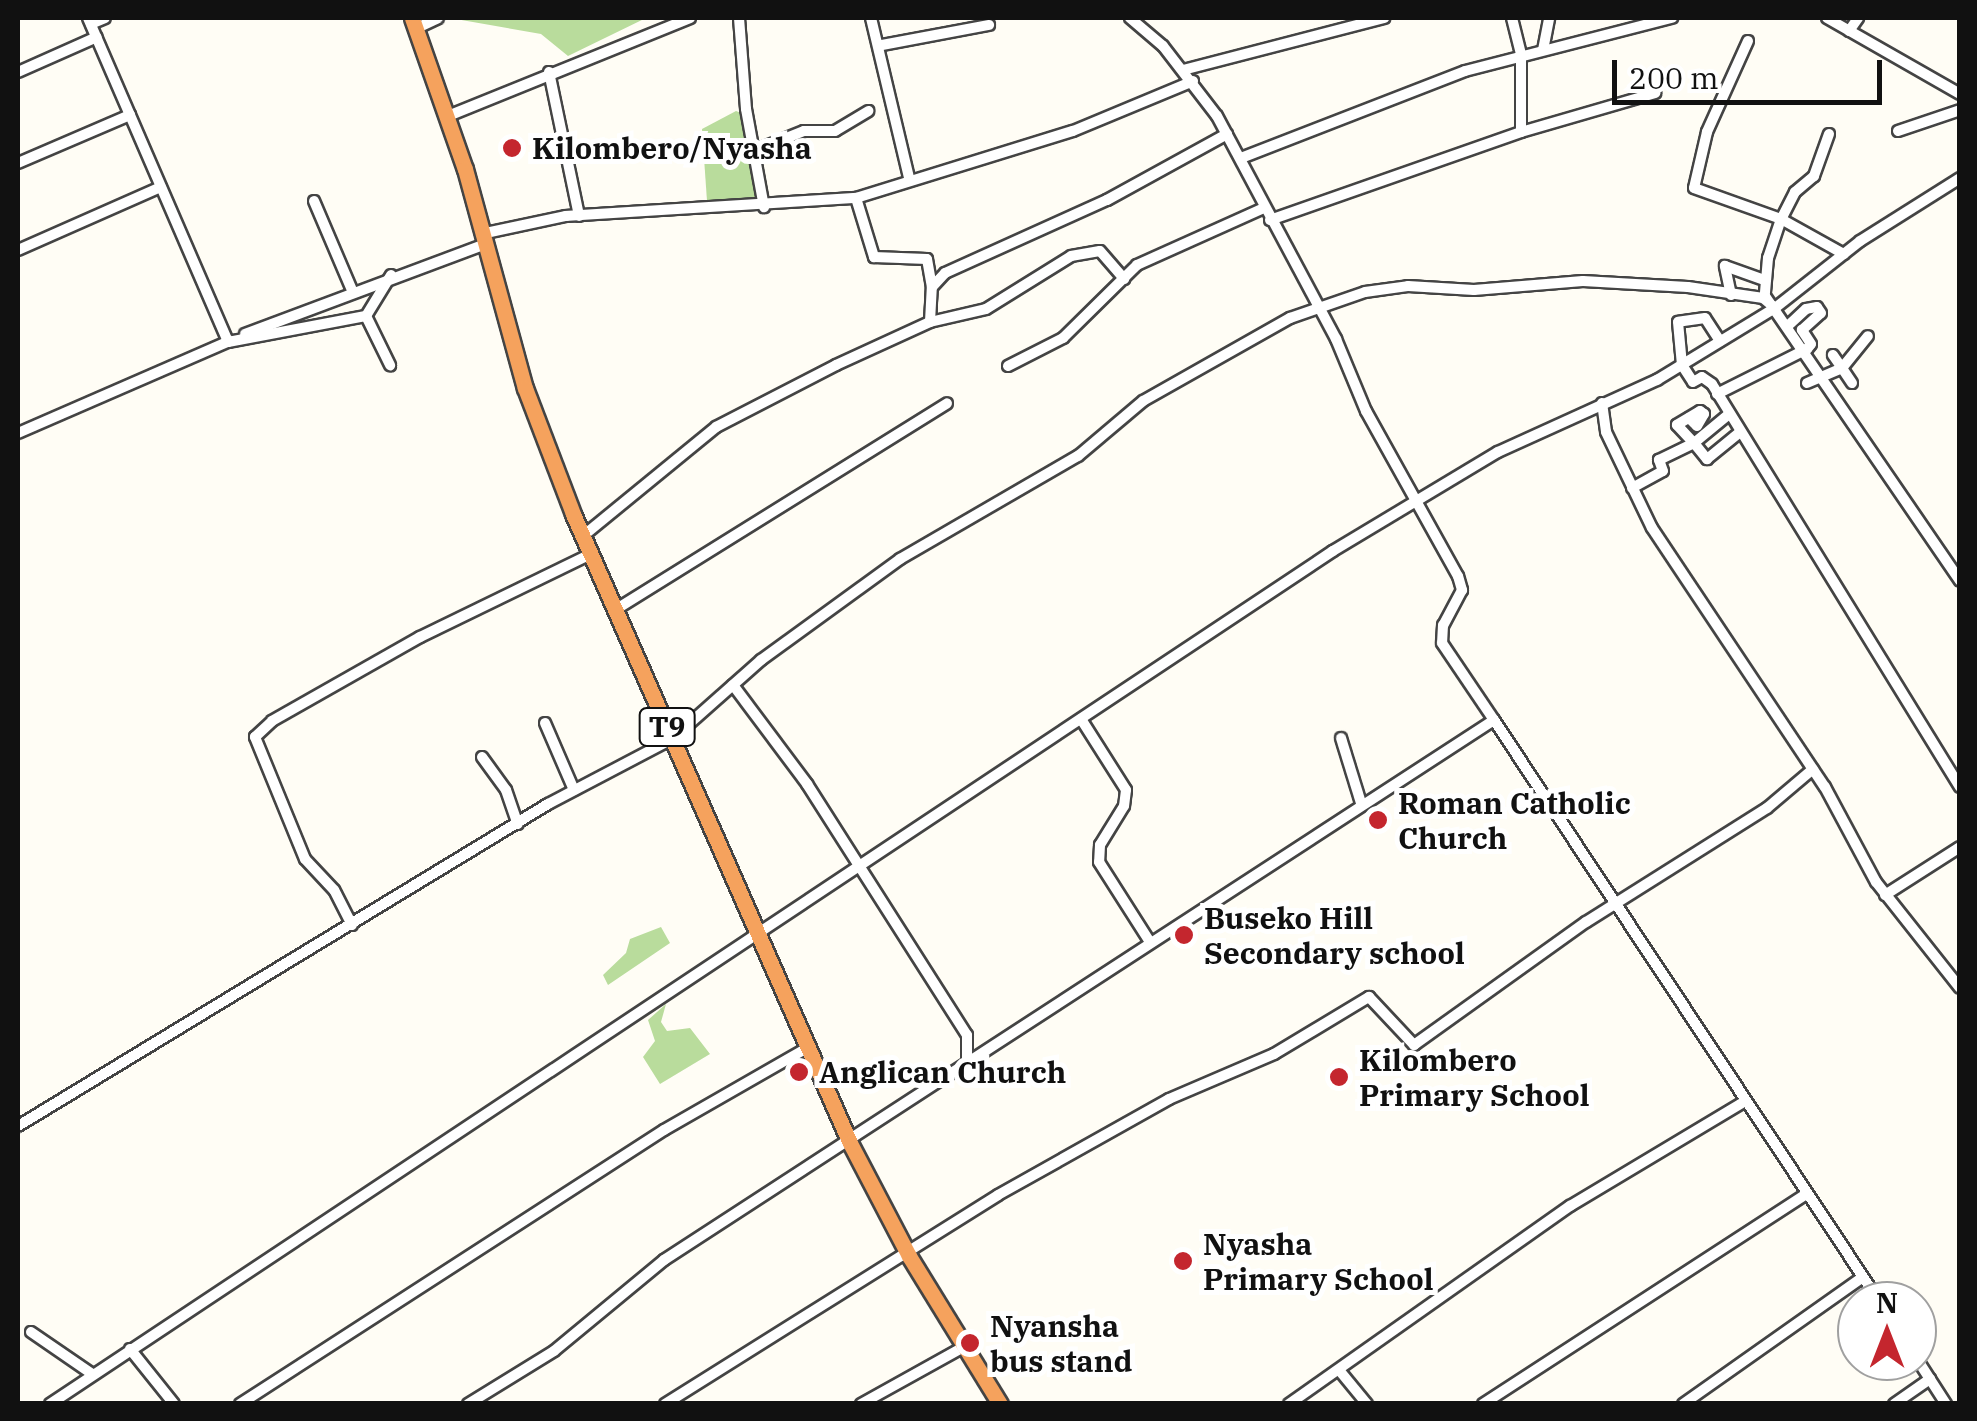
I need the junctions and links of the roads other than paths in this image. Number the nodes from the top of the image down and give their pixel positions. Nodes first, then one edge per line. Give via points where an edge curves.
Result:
1 (105, 18) edge
2 (438, 18) edge
3 (690, 18) edge
4 (739, 18) edge
5 (872, 18) edge
6 (1130, 18) edge
7 (1384, 18) edge
8 (1512, 18) edge
9 (1549, 18) edge
10 (1672, 18) edge
11 (1827, 18) edge
12 (1858, 18) edge
13 (90, 21) edge
14 (414, 23) edge
15 (989, 25) dead end
16 (1848, 31) junction
17 (96, 37) junction
18 (1748, 41) dead end
19 (882, 45) junction
20 (1543, 50) junction
21 (1522, 55) junction
22 (1183, 70) junction
23 (18, 72) edge
24 (548, 72) junction
25 (1193, 82) junction
26 (1656, 93) dead end
27 (1960, 94) edge
28 (868, 110) dead end
29 (1960, 110) edge
30 (130, 115) junction
31 (448, 116) junction
32 (1898, 131) dead end
33 (1521, 132) junction
34 (1227, 134) junction
35 (1829, 134) dead end
36 (754, 151) junction
37 (1242, 158) junction
38 (18, 164) edge
39 (910, 177) junction
40 (1960, 178) edge
41 (161, 187) junction
42 (856, 198) junction
43 (314, 200) dead end
44 (764, 207) junction
45 (1264, 208) junction
46 (578, 216) junction
47 (1270, 220) junction
48 (1781, 220) junction
49 (482, 240) junction
50 (18, 250) edge
51 (1844, 254) junction
52 (391, 275) junction
53 (1124, 278) junction
54 (1764, 280) junction
55 (932, 286) junction
56 (352, 290) junction
57 (1731, 294) junction
58 (1318, 308) junction
59 (1775, 308) junction
60 (366, 316) junction
61 (930, 322) junction
62 (1789, 324) junction
63 (1868, 336) dead end
64 (1720, 341) junction
65 (228, 342) junction
66 (1806, 349) junction
67 (1833, 355) dead end
68 (1682, 364) junction
69 (390, 365) dead end
70 (1008, 366) dead end
71 (1842, 368) junction
72 (1823, 374) junction
73 (1806, 383) dead end
74 (1852, 383) dead end
75 (1718, 394) junction
76 (1836, 395) junction
77 (946, 403) dead end
78 (1602, 403) junction
79 (1823, 404) dead end
80 (1730, 414) junction
81 (1688, 418) dead end
82 (1740, 432) junction
83 (18, 433) edge
84 (1694, 444) junction
85 (1632, 488) junction
86 (1418, 498) junction
87 (583, 536) junction
88 (591, 554) junction
89 (1960, 581) edge
90 (615, 610) junction
91 (733, 685) junction
92 (1081, 719) junction
93 (1494, 720) junction
94 (545, 723) dead end
95 (672, 738) junction
96 (1341, 738) dead end
97 (482, 757) dead end
98 (1813, 770) junction
99 (1960, 787) edge
100 (574, 790) junction
101 (1361, 803) junction
102 (518, 824) junction
103 (1960, 847) edge
104 (858, 867) junction
105 (1884, 895) junction
106 (1615, 903) junction
107 (352, 925) junction
108 (756, 936) junction
109 (1150, 942) junction
110 (1960, 988) edge
111 (807, 1048) junction
112 (967, 1065) junction
113 (1742, 1103) junction
114 (18, 1126) edge
115 (850, 1143) junction
116 (1806, 1194) junction
117 (909, 1256) junction
118 (1863, 1277) junction
119 (1866, 1281) edge
120 (31, 1332) dead end
121 (130, 1348) junction
122 (962, 1348) junction
123 (1339, 1370) junction
124 (92, 1374) junction
125 (1927, 1381) edge
126 (1931, 1381) edge
127 (50, 1404) edge
128 (174, 1404) edge
129 (240, 1404) edge
130 (468, 1404) edge
131 (665, 1404) edge
132 (861, 1404) edge
133 (1000, 1404) edge
134 (1289, 1404) edge
135 (1367, 1404) edge
136 (1483, 1404) edge
137 (1682, 1404) edge
138 (1894, 1404) edge
139 (1946, 1404) edge

1 - 13 street
2 - 14 street
3 - 24 street
4 - 36 street
5 - 19 street
6 - 22 street
7 - 22 street
8 - 21 street
9 - 20 street
10 - 20 street
11 - 16 street
12 - 16 street
13 - 17 street
14 - 31 highway, T9
15 - 19 street
16 - 27 street
17 - 23 street
17 - 30 street
18 - 48 street via 1707,132 1694,188
19 - 39 street
20 - 21 street
21 - 33 street
21 - 37 street via 1322,123
22 - 25 street
24 - 31 street
24 - 46 street
25 - 34 street
25 - 39 street via 1073,132
26 - 33 street
28 - 36 street via 835,131 804,131
29 - 32 street
30 - 38 street
30 - 41 street
31 - 49 highway, T9
33 - 47 street
34 - 37 street
34 - 55 street via 1107,200 945,273
35 - 48 street via 1814,176 1795,192
36 - 44 street
37 - 45 street
39 - 42 street
40 - 51 street
41 - 50 street
41 - 65 street
42 - 44 street
42 - 55 street via 874,257 926,259
43 - 56 street
44 - 46 street
45 - 47 street
45 - 53 street via 1182,242
46 - 49 street
47 - 58 street
48 - 51 street
48 - 54 street
49 - 52 street
49 - 87 highway, T9 via 526,388
51 - 59 street
52 - 56 street
52 - 60 street
53 - 61 street via 1100,251 1071,256 986,308
53 - 70 street via 1063,338
54 - 57 street via 1725,266
54 - 59 street
55 - 61 street
56 - 65 street
57 - 58 street via 1634,280 1474,290 1408,286
57 - 59 street via 1763,298
58 - 86 street via 1366,411
58 - 91 street via 1143,401 1078,456 900,558
59 - 62 street
59 - 64 street
60 - 65 street
60 - 69 street
61 - 87 street via 716,428
62 - 66 street
62 - 66 street via 1817,307 1822,317 1802,330 1811,344
63 - 71 street
64 - 68 street
64 - 68 street via 1705,318 1678,322
65 - 83 street
66 - 72 street
66 - 75 street
67 - 71 street
68 - 75 street via 1693,382 1702,376
68 - 78 street
71 - 72 street
71 - 74 street
72 - 73 street
72 - 76 street
75 - 80 street
76 - 79 street
76 - 89 street
77 - 90 street
78 - 85 street via 1606,432
78 - 86 street
80 - 82 street
80 - 84 street
81 - 84 street via 1677,426
82 - 84 street via 1708,459
82 - 99 street
84 - 85 street via 1659,460 1663,472
85 - 98 street via 1743,672
86 - 92 street
86 - 93 street via 1462,590 1443,625 1442,643
87 - 88 highway, T9
88 - 90 highway, T9
88 - 107 street via 420,637 272,721 255,738 304,859 334,890
90 - 95 highway, T9
91 - 95 street
91 - 104 street via 801,775
92 - 104 street
92 - 109 street via 1126,790 1124,806 1100,845 1100,862
93 - 101 street
93 - 106 street
94 - 100 street
95 - 100 street
95 - 108 highway, T9
96 - 101 street
97 - 102 street via 506,790
98 - 105 street
98 - 106 street via 1767,808
100 - 102 street
101 - 109 street
102 - 107 street
103 - 105 street
104 - 108 street
104 - 112 street via 967,1034
105 - 110 street
106 - 113 street
106 - 117 street via 1414,1045 1369,997 1274,1054 1169,1099 998,1195
107 - 114 street
108 - 111 highway, T9
108 - 121 street
109 - 112 street
111 - 115 highway, T9
111 - 129 street via 664,1130
112 - 115 street
113 - 116 street
113 - 123 street via 1570,1206 1372,1340
115 - 117 highway, T9
115 - 130 street via 664,1260 554,1351
116 - 118 street
116 - 136 street
117 - 122 highway, T9
117 - 131 street
118 - 119 street
118 - 137 street
120 - 124 street
121 - 124 street
121 - 128 street
122 - 132 street
122 - 133 highway, T9
123 - 134 street
123 - 135 street
124 - 127 street
125 - 138 street
126 - 139 street

